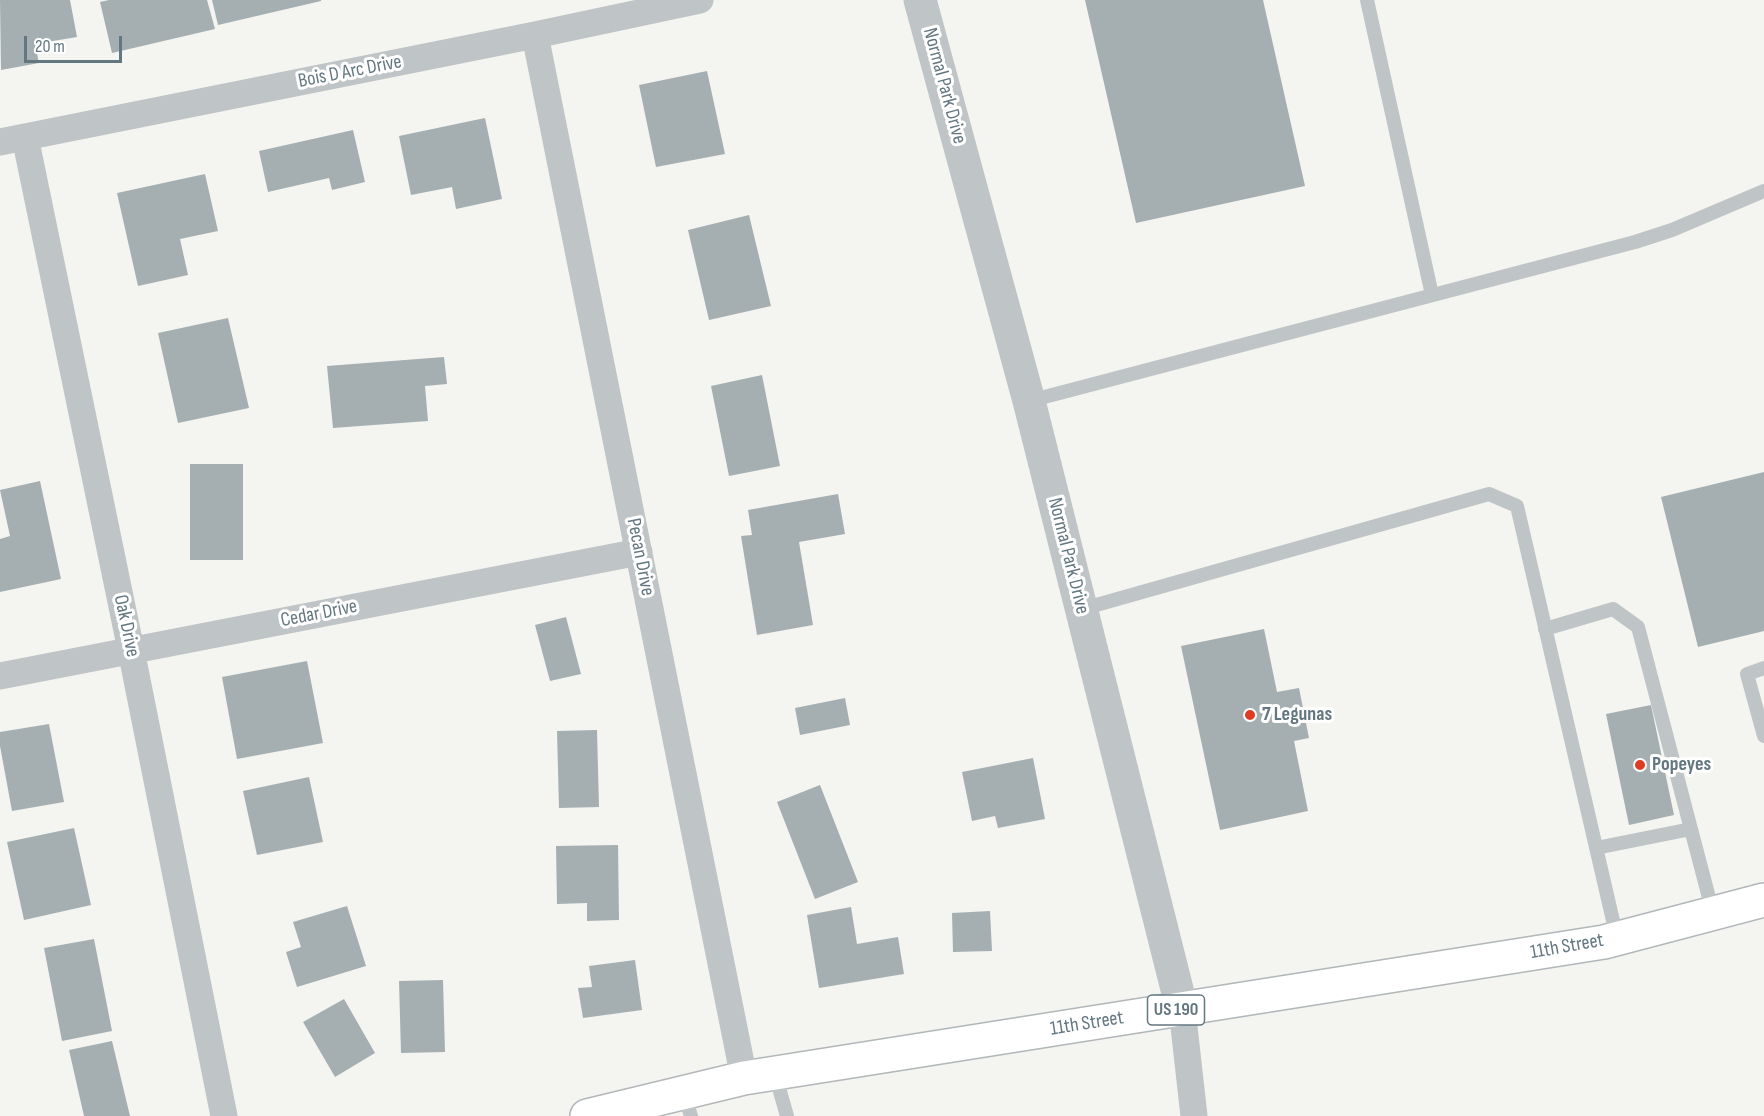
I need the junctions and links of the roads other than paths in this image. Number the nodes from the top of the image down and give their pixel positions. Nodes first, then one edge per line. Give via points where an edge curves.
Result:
1 (700, 0) edge
2 (920, 0) edge
3 (1367, 0) edge
4 (535, 35) junction
5 (12, 140) edge
6 (1764, 191) edge
7 (1432, 295) junction
8 (1029, 401) junction
9 (639, 552) junction
10 (1082, 609) junction
11 (1545, 629) junction
12 (131, 650) junction
13 (1764, 668) edge
14 (0, 676) edge
15 (1764, 736) edge
16 (1691, 829) junction
17 (1596, 848) junction
18 (1764, 900) edge
19 (1714, 913) junction
20 (1617, 938) junction
21 (1182, 1009) junction
22 (759, 1076) junction
23 (687, 1104) edge
24 (224, 1116) edge
25 (587, 1116) edge
26 (787, 1116) edge
27 (1194, 1116) edge

1 - 4 street, Bois D Arc Drive
2 - 8 street, Normal Park Drive
3 - 7 lane
4 - 5 street, Bois D Arc Drive
4 - 9 street, Pecan Drive
5 - 12 street, Oak Drive
6 - 7 lane via 1644,239
7 - 8 lane
8 - 10 street, Normal Park Drive
9 - 12 street, Cedar Drive
9 - 22 street, Pecan Drive
10 - 11 lane via 1489,494 1517,506
10 - 21 street, Normal Park Drive
11 - 16 lane via 1613,609 1638,627
11 - 17 lane
12 - 14 street, Cedar Drive
12 - 24 street, Oak Drive
13 - 15 lane via 1747,674
16 - 17 lane
16 - 19 lane
17 - 20 lane
18 - 19 main road, 11th Street / US 190
19 - 20 main road, 11th Street / US 190
20 - 21 main road, 11th Street / US 190
21 - 22 main road, 11th Street / US 190
21 - 27 street, Normal Park Drive
22 - 23 main road, 11th Street / US 190
22 - 26 lane
23 - 25 main road, 11th Street / US 190

